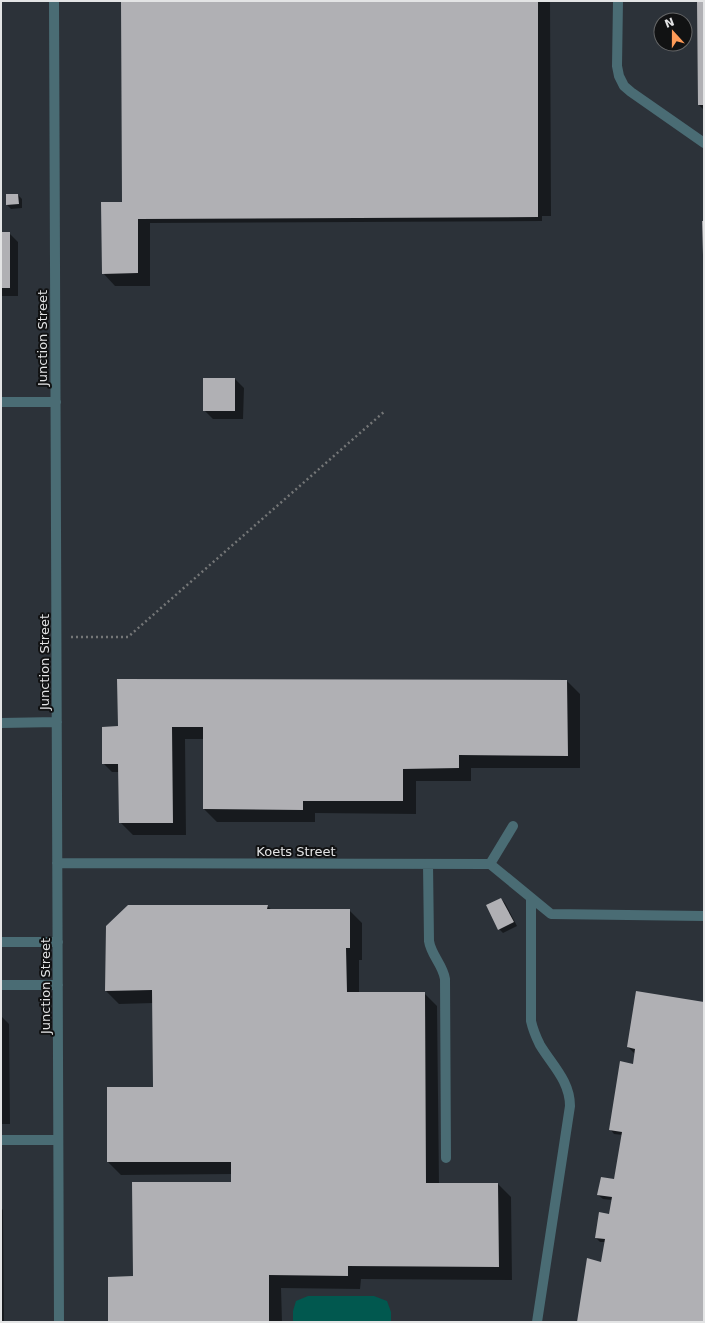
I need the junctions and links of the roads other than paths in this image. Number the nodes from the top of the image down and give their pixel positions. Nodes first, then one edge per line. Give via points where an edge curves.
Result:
1 (54, 1) edge
2 (618, 1) edge
3 (704, 144) edge
4 (1, 402) edge
5 (56, 402) junction
6 (57, 722) junction
7 (1, 723) edge
8 (512, 826) dead end
9 (57, 863) junction
10 (428, 864) junction
11 (490, 864) junction
12 (531, 898) junction
13 (704, 916) edge
14 (1, 942) edge
15 (58, 942) junction
16 (1, 985) edge
17 (58, 985) junction
18 (1, 1140) edge
19 (58, 1140) junction
20 (446, 1158) dead end
21 (59, 1322) edge
22 (537, 1322) edge

1 - 5 street, Junction Street
2 - 3 street via 617,66 624,86
4 - 5 street
5 - 6 street, Junction Street
6 - 7 street
6 - 9 street, Junction Street
8 - 11 street
9 - 10 street, Koets Street
9 - 15 street, Junction Street
10 - 11 street, Koets Street
10 - 20 street via 429,941 445,979
11 - 12 street
12 - 13 street via 551,914 558,915
12 - 22 street via 531,1022 534,1034 562,1078 570,1097
14 - 15 street
15 - 17 street, Junction Street
16 - 17 street
17 - 19 street, Junction Street
18 - 19 street
19 - 21 street, Junction Street

